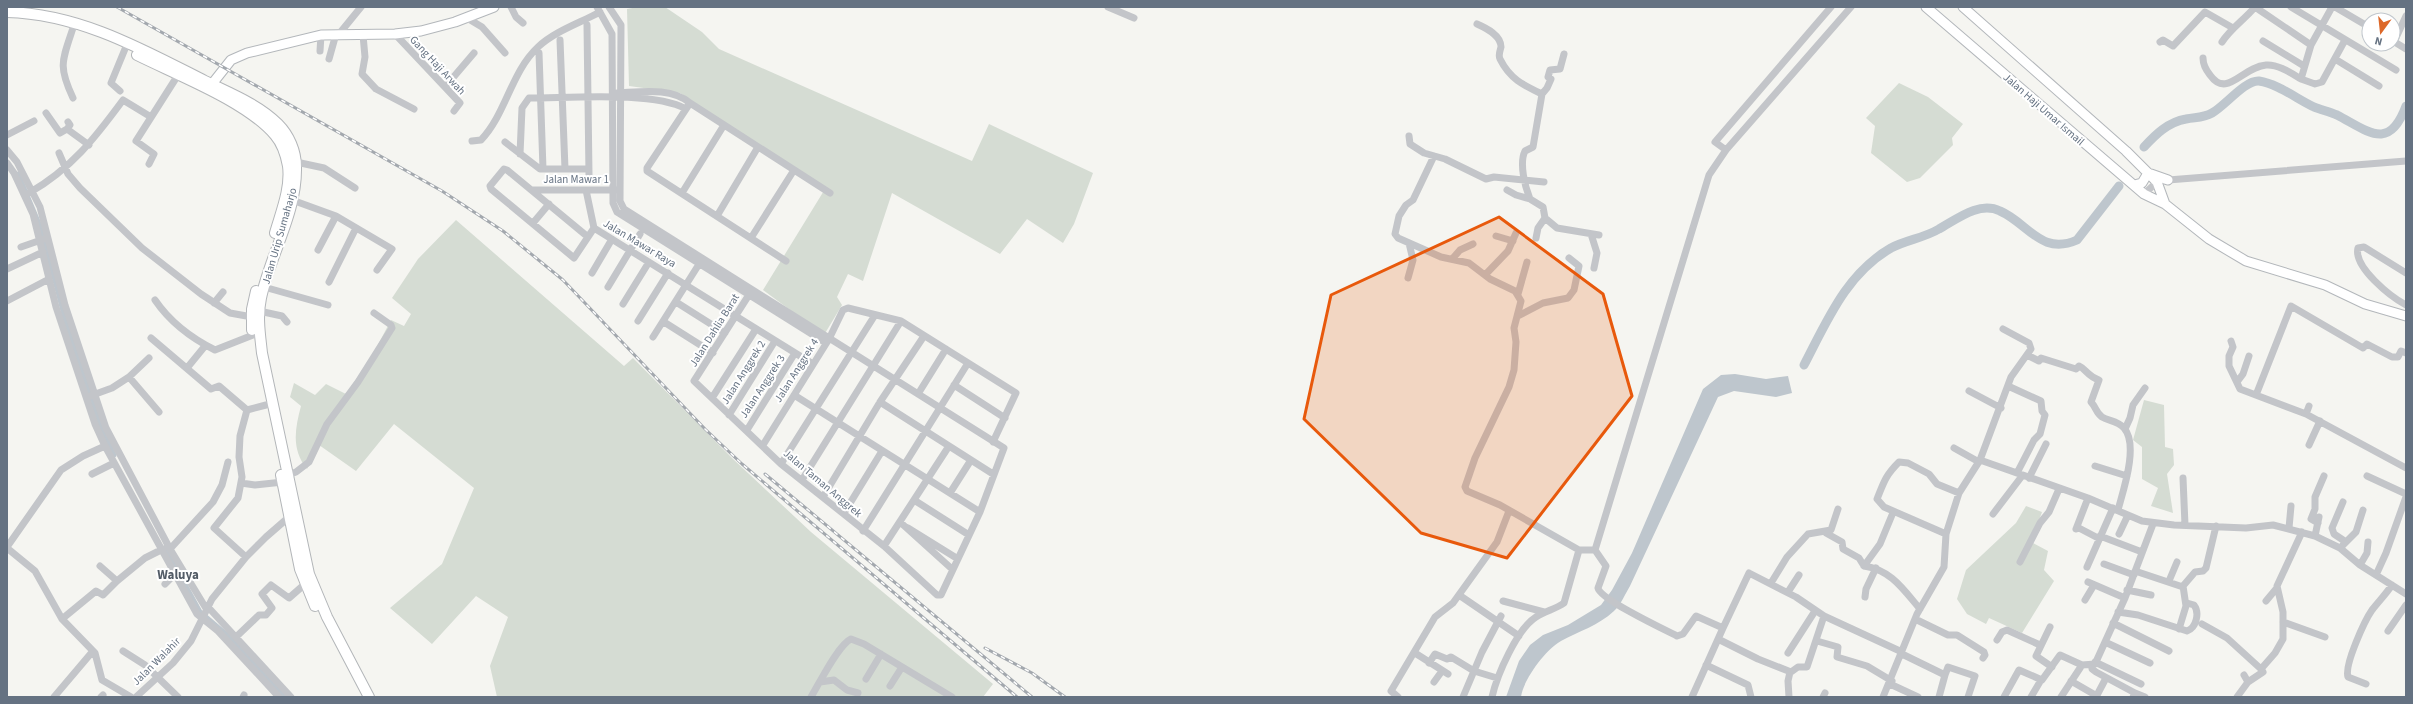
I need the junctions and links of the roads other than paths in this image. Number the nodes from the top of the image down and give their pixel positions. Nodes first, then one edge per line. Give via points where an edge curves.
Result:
1 (362, 7) edge
2 (494, 7) edge
3 (511, 7) edge
4 (609, 7) edge
5 (1108, 7) edge
6 (1831, 7) edge
7 (1851, 7) edge
8 (1926, 7) edge
9 (1963, 7) edge
10 (2255, 7) edge
11 (2291, 7) edge
12 (2332, 7) edge
13 (2335, 7) edge
14 (598, 10) edge
15 (7, 12) edge
16 (2406, 16) edge
17 (7, 18) edge
18 (467, 18) junction
19 (1134, 18) dead end
20 (2361, 22) edge
21 (523, 24) dead end
22 (1477, 24) dead end
23 (2321, 25) junction
24 (587, 26) dead end
25 (2401, 26) edge
26 (73, 28) junction
27 (2233, 28) junction
28 (338, 34) junction
29 (395, 34) junction
30 (321, 35) junction
31 (363, 35) junction
32 (560, 40) dead end
33 (2345, 40) junction
34 (2160, 42) dead end
35 (2222, 42) dead end
36 (2263, 42) dead end
37 (2311, 45) junction
38 (125, 49) junction
39 (320, 51) dead end
40 (474, 53) dead end
41 (539, 53) dead end
42 (506, 54) dead end
43 (1564, 54) dead end
44 (2203, 58) dead end
45 (329, 59) dead end
46 (2335, 60) junction
47 (2304, 66) junction
48 (2396, 70) dead end
49 (361, 74) junction
50 (178, 75) junction
51 (2301, 79) junction
52 (358, 82) dead end
53 (212, 84) junction
54 (2379, 86) dead end
55 (445, 87) junction
56 (120, 91) dead end
57 (1542, 94) junction
58 (614, 96) junction
59 (588, 97) junction
60 (73, 98) dead end
61 (542, 98) junction
62 (564, 98) junction
63 (688, 106) junction
64 (414, 109) dead end
65 (454, 111) dead end
66 (46, 114) dead end
67 (152, 117) junction
68 (34, 121) dead end
69 (724, 125) junction
70 (7, 135) edge
71 (1409, 136) dead end
72 (472, 141) dead end
73 (505, 142) dead end
74 (89, 145) junction
75 (758, 147) junction
76 (7, 150) edge
77 (1726, 150) junction
78 (59, 153) dead end
79 (520, 154) junction
80 (1434, 156) junction
81 (2406, 161) edge
82 (296, 162) junction
83 (7, 163) edge
84 (149, 164) dead end
85 (66, 169) junction
86 (543, 169) junction
87 (565, 169) junction
88 (794, 170) junction
89 (2146, 172) junction
90 (1526, 180) junction
91 (2168, 180) junction
92 (1544, 182) dead end
93 (2157, 182) junction
94 (2132, 184) junction
95 (355, 188) dead end
96 (532, 190) junction
97 (586, 190) junction
98 (617, 190) junction
99 (1507, 190) dead end
100 (29, 193) junction
101 (682, 193) junction
102 (830, 193) dead end
103 (2144, 194) junction
104 (1527, 197) junction
105 (292, 200) junction
106 (549, 204) junction
107 (2165, 204) junction
108 (336, 216) junction
109 (717, 216) junction
110 (1545, 218) junction
111 (533, 223) junction
112 (356, 228) junction
113 (594, 228) junction
114 (1516, 232) dead end
115 (640, 234) dead end
116 (1591, 234) junction
117 (1599, 235) dead end
118 (1496, 236) dead end
119 (588, 237) junction
120 (751, 238) junction
121 (1536, 238) dead end
122 (44, 239) junction
123 (612, 239) junction
124 (1512, 242) junction
125 (1410, 243) junction
126 (1472, 244) dead end
127 (21, 247) dead end
128 (318, 250) dead end
129 (631, 250) junction
130 (43, 252) junction
131 (1453, 258) junction
132 (1569, 258) dead end
133 (50, 261) junction
134 (701, 261) junction
135 (786, 261) dead end
136 (650, 262) junction
137 (1527, 262) dead end
138 (1594, 268) dead end
139 (7, 269) edge
140 (377, 270) dead end
141 (592, 273) dead end
142 (668, 273) junction
143 (2406, 273) edge
144 (1485, 274) junction
145 (1408, 278) dead end
146 (49, 279) junction
147 (329, 282) dead end
148 (686, 285) junction
149 (264, 287) junction
150 (608, 287) dead end
151 (223, 292) dead end
152 (751, 293) junction
153 (1518, 294) junction
154 (155, 300) dead end
155 (7, 301) edge
156 (676, 302) junction
157 (214, 303) junction
158 (623, 304) dead end
159 (328, 305) dead end
160 (2406, 305) edge
161 (60, 306) junction
162 (374, 313) dead end
163 (255, 314) junction
164 (875, 315) junction
165 (736, 316) junction
166 (1518, 316) junction
167 (2406, 316) edge
168 (638, 321) dead end
169 (901, 321) junction
170 (287, 322) dead end
171 (664, 322) junction
172 (756, 329) junction
173 (2003, 329) dead end
174 (725, 333) junction
175 (253, 334) junction
176 (924, 336) junction
177 (653, 337) dead end
178 (151, 338) dead end
179 (775, 341) junction
180 (828, 341) junction
181 (2231, 342) dead end
182 (205, 346) junction
183 (946, 349) junction
184 (713, 353) junction
185 (795, 353) junction
186 (851, 353) junction
187 (2406, 353) edge
188 (2027, 356) junction
189 (2249, 356) dead end
190 (149, 358) dead end
191 (968, 363) junction
192 (813, 364) junction
193 (873, 366) junction
194 (187, 368) junction
195 (129, 377) junction
196 (895, 380) junction
197 (694, 381) joint
198 (2237, 382) junction
199 (954, 384) junction
200 (2008, 386) junction
201 (2145, 388) dead end
202 (1969, 391) dead end
203 (918, 394) junction
204 (794, 395) junction
205 (2256, 395) junction
206 (90, 396) junction
207 (712, 398) junction
208 (880, 402) junction
209 (266, 405) junction
210 (2310, 406) dead end
211 (940, 408) junction
212 (2001, 408) junction
213 (816, 409) junction
214 (247, 410) junction
215 (159, 412) dead end
216 (2306, 414) junction
217 (729, 415) junction
218 (1005, 418) junction
219 (2320, 421) junction
220 (838, 423) junction
221 (2125, 429) junction
222 (746, 430) junction
223 (926, 431) junction
224 (860, 437) junction
225 (993, 442) junction
226 (2046, 444) dead end
227 (763, 445) junction
228 (2309, 445) dead end
229 (105, 446) junction
230 (949, 446) junction
231 (1954, 448) dead end
232 (882, 451) junction
233 (971, 460) junction
234 (1980, 461) junction
235 (228, 462) dead end
236 (114, 463) junction
237 (781, 464) junction
238 (905, 465) junction
239 (2095, 466) dead end
240 (2406, 467) edge
241 (92, 474) dead end
242 (993, 474) junction
243 (2023, 476) junction
244 (2127, 476) junction
245 (2324, 476) dead end
246 (2367, 476) dead end
247 (285, 478) junction
248 (2183, 478) dead end
249 (927, 479) junction
250 (802, 480) junction
251 (241, 483) junction
252 (2059, 489) junction
253 (950, 493) junction
254 (1959, 493) junction
255 (2406, 494) edge
256 (823, 497) junction
257 (2406, 497) edge
258 (2088, 498) junction
259 (914, 500) junction
260 (2343, 502) dead end
261 (2291, 506) dead end
262 (1838, 509) dead end
263 (2116, 509) junction
264 (2363, 510) dead end
265 (1509, 511) junction
266 (980, 512) junction
267 (844, 513) junction
268 (1993, 514) dead end
269 (1892, 515) dead end
270 (2128, 515) junction
271 (289, 518) junction
272 (900, 522) junction
273 (2153, 524) junction
274 (2185, 525) junction
275 (2216, 526) junction
276 (906, 527) junction
277 (2289, 528) junction
278 (862, 531) junction
279 (2302, 532) junction
280 (1826, 533) junction
281 (1946, 534) junction
282 (2119, 534) dead end
283 (969, 535) junction
284 (2315, 536) junction
285 (2099, 537) junction
286 (2346, 542) junction
287 (2368, 542) dead end
288 (884, 546) junction
289 (7, 548) edge
290 (166, 548) junction
291 (2340, 548) junction
292 (1580, 550) junction
293 (1594, 550) junction
294 (2142, 552) junction
295 (246, 557) junction
296 (958, 558) junction
297 (2020, 562) dead end
298 (2177, 562) dead end
299 (2104, 564) dead end
300 (2360, 565) junction
301 (100, 566) dead end
302 (1864, 566) junction
303 (2087, 567) dead end
304 (1876, 568) junction
305 (952, 569) junction
306 (2134, 573) junction
307 (174, 575) junction
308 (1799, 575) dead end
309 (2376, 575) junction
310 (2169, 581) junction
311 (117, 582) junction
312 (1771, 583) junction
313 (166, 584) dead end
314 (305, 584) junction
315 (2392, 585) junction
316 (2183, 587) junction
317 (2276, 589) junction
318 (2127, 590) junction
319 (1788, 592) junction
320 (2406, 594) edge
321 (1459, 595) junction
322 (2151, 595) dead end
323 (1865, 597) dead end
324 (2125, 598) junction
325 (2085, 600) dead end
326 (2266, 600) dead end
327 (1503, 601) dead end
328 (2187, 603) junction
329 (2406, 604) edge
330 (1920, 609) junction
331 (1815, 611) junction
332 (1544, 612) junction
333 (2118, 612) junction
334 (206, 613) junction
335 (1824, 616) junction
336 (324, 618) junction
337 (62, 619) junction
338 (1915, 619) junction
339 (1499, 620) junction
340 (2283, 622) junction
341 (2113, 623) junction
342 (2202, 624) dead end
343 (2050, 627) dead end
344 (222, 628) junction
345 (1723, 628) junction
346 (2179, 629) junction
347 (2388, 631) dead end
348 (1519, 636) junction
349 (236, 637) junction
350 (2325, 637) dead end
351 (1718, 639) junction
352 (1997, 640) dead end
353 (1817, 641) junction
354 (2105, 642) junction
355 (2040, 645) junction
356 (238, 646) junction
357 (93, 651) junction
358 (123, 651) dead end
359 (2169, 651) dead end
360 (1415, 653) junction
361 (1788, 653) dead end
362 (1902, 653) junction
363 (881, 654) junction
364 (1983, 658) dead end
365 (1429, 662) junction
366 (2150, 663) dead end
367 (1706, 664) junction
368 (2094, 664) junction
369 (2082, 665) junction
370 (2052, 666) junction
371 (902, 667) junction
372 (2261, 669) junction
373 (1474, 671) junction
374 (1790, 672) junction
375 (1945, 675) junction
376 (2244, 675) dead end
377 (157, 678) junction
378 (1497, 678) junction
379 (2106, 678) junction
380 (866, 679) dead end
381 (2040, 680) junction
382 (2071, 681) junction
383 (820, 682) junction
384 (1434, 682) dead end
385 (1891, 682) junction
386 (2248, 682) junction
387 (2141, 684) dead end
388 (2366, 684) dead end
389 (890, 686) dead end
390 (858, 692) dead end
391 (2134, 695) edge
392 (2097, 696) edge
393 (54, 697) edge
394 (131, 697) edge
395 (136, 697) edge
396 (178, 697) edge
397 (279, 697) edge
398 (291, 697) edge
399 (362, 697) edge
400 (369, 697) edge
401 (811, 697) edge
402 (952, 697) edge
403 (1398, 697) edge
404 (1464, 697) edge
405 (1492, 697) edge
406 (1692, 697) edge
407 (1751, 697) edge
408 (1789, 697) edge
409 (1883, 697) edge
410 (1918, 697) edge
411 (1939, 697) edge
412 (1969, 697) edge
413 (2004, 697) edge
414 (2031, 697) edge
415 (2061, 697) edge
416 (2145, 697) edge
417 (2237, 697) edge

1 - 28 street
2 - 18 main road
3 - 21 street
4 - 58 street via 621,25
5 - 19 street
6 - 77 street via 1715,142
7 - 77 street
8 - 94 main road, Jalan Haji Umar Ismail
9 - 89 main road, Jalan Haji Umar Ismail via 2126,151
10 - 27 street
10 - 37 street
11 - 23 street
12 - 23 street
13 - 20 street
14 - 58 street via 612,32
14 - 72 street via 539,46 509,90 488,133 481,140
15 - 53 highway, Jalan Urip Sumaharjo via 44,15 89,26
16 - 25 street
17 - 26 highway, Jalan Urip Sumaharjo via 44,21
18 - 29 main road via 438,27
18 - 42 street via 482,27
22 - 57 street via 1491,30 1499,42 1500,58 1513,78 1524,87
23 - 33 street
23 - 37 street
24 - 59 street
26 - 38 highway, Jalan Urip Sumaharjo
26 - 60 street via 62,67
27 - 34 street via 2205,12 2173,46 2162,40
27 - 35 street
28 - 30 main road
28 - 31 main road
28 - 45 street
29 - 31 main road
29 - 55 street, Gang Haji Arwah
30 - 39 street
30 - 53 main road via 236,57
31 - 49 street via 365,57
32 - 62 street
33 - 46 street
33 - 48 street
36 - 47 street
37 - 47 street
38 - 50 highway, Jalan Urip Sumaharjo
38 - 56 street via 111,83
40 - 55 street
41 - 61 street
43 - 57 street via 1560,69 1550,70 1549,86
44 - 51 street via 2209,74 2215,82 2223,85 2229,84 2247,70 2265,64 2276,66
46 - 51 street via 2322,82 2315,84
46 - 54 street
47 - 51 street
49 - 52 street
49 - 64 street via 376,89
50 - 67 street
50 - 163 highway, Jalan Urip Sumaharjo via 231,102 261,121 279,139 287,161 286,192 258,285
53 - 82 highway, Jalan Urip Sumaharjo via 252,105 278,124 289,140
55 - 65 street, Gang Haji Arwah via 460,102
57 - 90 street via 1533,147 1523,155
58 - 59 street
58 - 63 street via 666,101
58 - 98 street
59 - 62 street
59 - 87 street via 589,172
61 - 62 street
61 - 79 street via 529,98 522,108
61 - 86 street
62 - 87 street
63 - 69 street
63 - 101 street via 647,170
66 - 74 street via 60,134 67,126
67 - 74 street via 123,100
67 - 84 street via 136,141 154,154
68 - 70 street
69 - 75 street
69 - 101 street
71 - 80 street via 1410,144
73 - 79 street
74 - 85 street
75 - 88 street
75 - 109 street
76 - 100 street via 17,162
77 - 293 street via 1712,168 1703,192
78 - 85 street
79 - 86 street via 536,167
80 - 90 street via 1486,179 1494,177
80 - 125 street via 1413,200 1402,210 1395,226 1398,238
81 - 91 street
82 - 95 street via 324,168
82 - 105 highway, Jalan Urip Sumaharjo
83 - 100 street
85 - 100 street
85 - 157 street via 99,208 142,248
86 - 87 street
88 - 102 street
88 - 120 street
89 - 91 main road
89 - 93 main road, Jalan Haji Umar Ismail
89 - 94 main road via 2145,181
90 - 92 street
90 - 104 street
91 - 93 street
93 - 103 street
93 - 107 main road, Jalan Haji Umar Ismail
94 - 103 main road, Jalan Haji Umar Ismail
96 - 97 street, Jalan Mawar 1
96 - 106 street
96 - 111 street via 505,169 490,188
97 - 98 street, Jalan Mawar 1
97 - 113 street, Jalan Mawar Raya
98 - 134 street via 613,203 617,212
99 - 104 street
100 - 122 street via 33,214
101 - 109 street
103 - 107 main road, Jalan Haji Umar Ismail
104 - 110 street via 1543,207
105 - 108 street
105 - 149 highway, Jalan Urip Sumaharjo
106 - 111 street
106 - 119 street
107 - 167 main road, Jalan Haji Umar Ismail via 2208,239 2246,261 2325,285 2365,304
108 - 112 street
108 - 128 street
109 - 120 street
110 - 116 street via 1557,228
110 - 121 street via 1538,228
111 - 119 street via 574,258
112 - 140 street via 393,250
112 - 147 street
113 - 119 street
113 - 123 street, Jalan Mawar Raya
114 - 124 street
115 - 129 street
116 - 117 street
116 - 138 street via 1597,254
118 - 124 street
120 - 135 street
122 - 127 street
122 - 130 street
122 - 133 street
123 - 129 street, Jalan Mawar Raya
123 - 141 street
124 - 144 street via 1508,251
125 - 131 street via 1437,255
125 - 145 street via 1413,260
126 - 131 street via 1460,250
129 - 136 street, Jalan Mawar Raya
129 - 150 street
130 - 133 street
130 - 139 street
131 - 144 street
132 - 166 street via 1579,266 1575,287 1570,296 1564,300 1543,303
133 - 146 street
133 - 161 street
134 - 148 street
134 - 152 street
136 - 142 street, Jalan Mawar Raya
136 - 158 street
137 - 153 street
142 - 148 street, Jalan Mawar Raya
142 - 168 street
143 - 160 street via 2364,247 2358,248 2357,253 2361,262 2381,289
144 - 153 street
146 - 155 street
146 - 161 street
148 - 156 street
148 - 165 street, Jalan Mawar Raya
149 - 159 street
149 - 163 highway, Jalan Urip Sumaharjo
151 - 157 street
152 - 165 street, Jalan Dahlia Barat
152 - 180 street
153 - 166 street via 1521,305
154 - 182 street via 170,320
156 - 171 street
156 - 174 street
157 - 163 street via 230,313
161 - 206 street
162 - 247 street via 392,328 327,424 309,462
163 - 170 street via 282,316
163 - 175 highway, Jalan Urip Sumaharjo
163 - 247 highway, Jalan Urip Sumaharjo
164 - 169 street
164 - 180 street, Jalan Anggrek 4 via 848,308 843,310
164 - 186 street
165 - 172 street, Jalan Mawar Raya
165 - 174 street, Jalan Dahlia Barat
166 - 265 street via 1514,328 1514,370 1509,387 1475,458 1465,487 1469,492
169 - 176 street
169 - 193 street
171 - 177 street
171 - 184 street
172 - 179 street, Jalan Mawar Raya
172 - 207 street
173 - 188 street via 2029,343 2031,348
174 - 184 street, Jalan Dahlia Barat
175 - 182 street via 219,350
175 - 209 highway, Jalan Urip Sumaharjo
176 - 183 street
176 - 196 street
178 - 194 street
179 - 185 street, Jalan Mawar Raya
179 - 217 street, Jalan Anggrek 2
180 - 186 street
180 - 192 street, Jalan Anggrek 4
181 - 198 street via 2233,347 2229,356 2229,366
182 - 194 street
183 - 191 street
183 - 203 street
184 - 197 street, Jalan Dahlia Barat
185 - 192 street, Jalan Mawar Raya
185 - 222 street, Jalan Anggrek 3
186 - 193 street
186 - 213 street
187 - 205 street via 2401,351 2398,357 2392,357 2367,344 2364,348 2291,306
188 - 200 street via 2012,374
188 - 221 street via 2076,369 2082,367 2089,377 2099,380 2091,402 2097,408 2097,412
189 - 198 street via 2244,374
190 - 195 street
191 - 199 street
191 - 218 street via 1016,393
192 - 204 street, Jalan Anggrek 4
193 - 196 street
193 - 220 street
194 - 214 street via 211,389 219,386
195 - 206 street via 112,388
195 - 215 street
196 - 203 street
196 - 208 street
197 - 207 street, Jalan Taman Anggrek
198 - 205 street via 2240,389
199 - 211 street
199 - 218 street
200 - 212 street
200 - 243 street via 2041,401 2045,414
201 - 221 street via 2133,405
202 - 212 street
203 - 211 street
204 - 213 street
204 - 227 street, Jalan Anggrek 4
205 - 216 street
206 - 229 street
206 - 290 street
207 - 217 street, Jalan Taman Anggrek
208 - 223 street
208 - 224 street
209 - 214 street
209 - 247 highway, Jalan Urip Sumaharjo
210 - 216 street
211 - 223 street
211 - 225 street
212 - 234 street
213 - 220 street
213 - 237 street
214 - 251 street via 240,436
216 - 219 street
217 - 222 street, Jalan Taman Anggrek
218 - 225 street
219 - 228 street
219 - 240 street via 2379,455
220 - 224 street
220 - 250 street
221 - 244 street via 2130,445
222 - 227 street, Jalan Taman Anggrek
223 - 230 street
223 - 238 street
224 - 232 street
224 - 256 street
225 - 242 street via 1004,448
226 - 243 street
227 - 237 street, Jalan Taman Anggrek
229 - 236 street
229 - 289 street via 61,470
230 - 233 street
230 - 249 street
231 - 234 street
232 - 238 street
232 - 267 street
233 - 242 street
233 - 253 street
234 - 243 street
234 - 254 street
235 - 290 street via 222,485 213,502
236 - 241 street
236 - 290 street
237 - 250 street, Jalan Taman Anggrek
238 - 249 street
238 - 278 street
239 - 244 street
242 - 266 street
243 - 252 street
243 - 268 street
244 - 263 street
245 - 284 street via 2315,497 2315,509 2311,519 2319,520
246 - 255 street
247 - 251 street via 255,486
247 - 271 highway, Jalan Urip Sumaharjo
247 - 336 highway, Jalan Urip Sumaharjo via 307,565
248 - 274 street
249 - 253 street
249 - 259 street
250 - 256 street, Jalan Taman Anggrek
251 - 295 street via 238,498 214,528
252 - 258 street
252 - 297 street via 2049,512 2040,523
253 - 266 street
254 - 281 street
254 - 281 street via 1937,484 1924,471 1903,462 1899,462 1892,469 1880,488 1877,499 1884,507
256 - 267 street, Jalan Taman Anggrek
257 - 309 street
258 - 263 street
258 - 285 street via 2076,528
259 - 272 street
259 - 283 street
260 - 286 street via 2332,528 2334,534
261 - 277 street
262 - 280 street via 1834,526
263 - 270 street
263 - 285 street
264 - 286 street via 2356,532
265 - 292 street
265 - 321 street via 1497,542
266 - 283 street
267 - 278 street, Jalan Taman Anggrek
269 - 302 street via 1880,544
270 - 273 street
270 - 282 street
271 - 295 street, Jalan Walahir
271 - 314 highway, Jalan Urip Sumaharjo
272 - 276 street
272 - 288 street
273 - 274 street
273 - 294 street
274 - 275 street
275 - 277 street via 2246,528 2273,525
275 - 316 street via 2206,568 2195,572
276 - 296 street
276 - 305 street
277 - 279 street
278 - 288 street, Jalan Taman Anggrek
279 - 284 street
279 - 317 street
280 - 302 street via 1842,542 1843,549 1859,558
280 - 312 street via 1808,534 1787,557
281 - 330 street via 1944,567
283 - 296 street
284 - 291 street
285 - 294 street
285 - 303 street
286 - 291 street
287 - 300 street via 2367,553
288 - 305 street, Jalan Taman Anggrek via 937,595 942,595
289 - 337 street via 35,571
290 - 307 street
290 - 311 street via 145,558
290 - 334 street
291 - 300 street
292 - 293 street
292 - 332 street via 1564,603
293 - 345 street via 1606,566 1598,588 1602,594 1623,607 1677,636 1682,636 1696,616
294 - 306 street
295 - 334 street, Jalan Walahir via 219,590
296 - 305 street
298 - 310 street
299 - 306 street
300 - 309 street
301 - 311 street
302 - 304 street
304 - 323 street via 1869,580
304 - 330 street via 1893,577
306 - 310 street
306 - 318 street
307 - 313 street
307 - 334 street via 197,614
308 - 319 street
309 - 315 street
310 - 316 street
311 - 337 street via 103,595 96,591
312 - 319 street
312 - 345 street via 1748,573
314 - 336 highway, Jalan Urip Sumaharjo
314 - 349 street via 289,598 271,585 262,594 272,608 266,615 258,616
315 - 320 street
315 - 388 street via 2372,610 2347,674 2350,678
316 - 328 street
317 - 326 street
317 - 340 street
318 - 322 street
318 - 324 street
319 - 331 street
321 - 339 street
321 - 360 street via 1448,608 1435,617
324 - 325 street via 2091,583
324 - 333 street
327 - 332 street
328 - 346 street
328 - 346 street via 2196,608 2195,625 2188,631
329 - 347 street
330 - 338 street
331 - 335 street
331 - 361 street
332 - 348 street via 1532,620
333 - 341 street
333 - 346 street via 2140,616
334 - 344 street
334 - 344 street
334 - 377 street, Jalan Walahir via 191,641
335 - 353 street
335 - 362 street
336 - 399 highway
336 - 400 highway
337 - 357 street
338 - 362 street
338 - 364 street via 1948,635 1957,635 1984,652
339 - 348 street
339 - 373 street
340 - 350 street
340 - 372 street via 2283,639
341 - 354 street
341 - 359 street
342 - 372 street via 2227,638
343 - 355 street
344 - 349 street
344 - 356 street
345 - 351 street
348 - 378 street
349 - 356 street
351 - 367 street
351 - 374 street via 1750,656
352 - 355 street via 2002,632 2007,630
353 - 374 street via 1807,667 1798,667
353 - 385 street via 1838,647 1837,657 1870,667
354 - 366 street
354 - 368 street
355 - 370 street via 2036,656
356 - 397 street
356 - 398 street
357 - 393 street
357 - 394 street via 98,660 102,680
358 - 377 street via 144,665
360 - 365 street
360 - 403 street via 1392,689 1393,694
362 - 375 street
362 - 385 street
363 - 371 street
363 - 380 street
363 - 383 street via 851,639 844,644
365 - 373 street via 1436,654 1447,660 1452,658
365 - 384 street via 1445,673
367 - 406 street
367 - 407 street via 1748,685
368 - 369 street
368 - 379 street via 2093,670
368 - 387 street
369 - 370 street via 2060,655
369 - 382 street
370 - 381 street
371 - 389 street
371 - 402 street
372 - 386 street via 2263,672
373 - 378 street
373 - 404 street
374 - 408 street
375 - 411 street
375 - 412 street via 1948,668 1975,676
376 - 386 street
377 - 395 street, Jalan Walahir
377 - 396 street
378 - 405 street
379 - 391 street
379 - 392 street
381 - 413 street via 2019,670
381 - 414 street
382 - 392 street
382 - 415 street
383 - 390 street via 834,680 847,690
383 - 401 street
385 - 409 street
385 - 410 street
386 - 417 street
391 - 416 street

